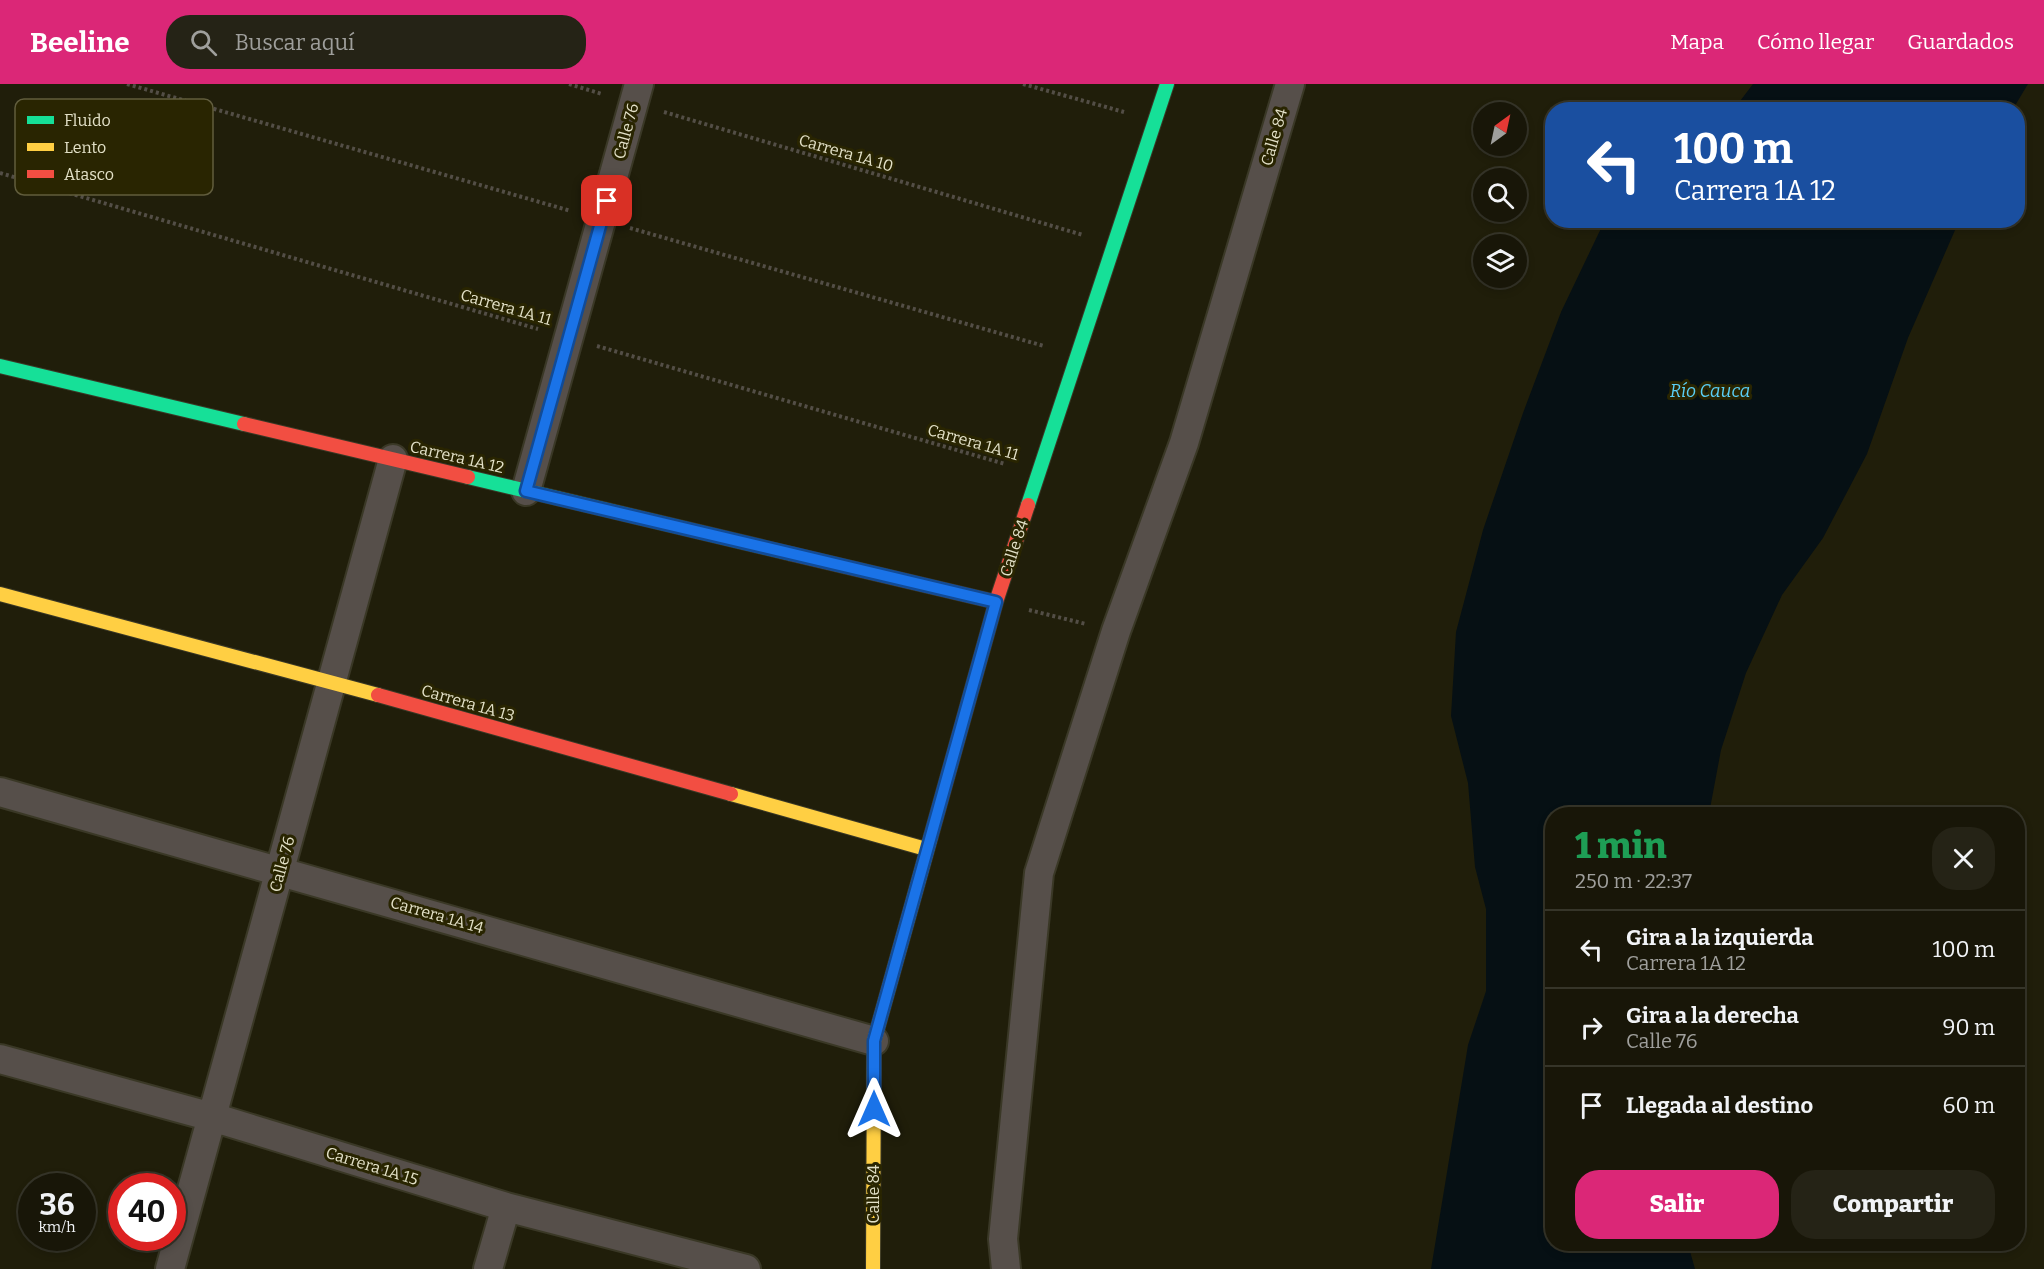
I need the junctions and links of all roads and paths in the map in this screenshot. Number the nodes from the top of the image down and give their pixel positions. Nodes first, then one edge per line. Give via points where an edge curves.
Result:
1 (569, 84) edge
2 (1023, 84) edge
3 (1167, 84) edge
4 (1290, 84) edge
5 (636, 94) edge
6 (1155, 121) junction
7 (0, 173) edge
8 (15, 177) edge
9 (76, 195) edge
10 (1116, 244) junction
11 (569, 338) junction
12 (0, 366) edge
13 (393, 459) junction
14 (1039, 473) junction
15 (526, 491) junction
16 (0, 594) edge
17 (996, 602) junction
18 (1116, 631) junction
19 (332, 682) junction
20 (0, 792) edge
21 (926, 849) junction
22 (280, 870) junction
23 (874, 1041) junction
24 (0, 1059) edge
25 (212, 1117) junction
26 (506, 1207) junction
27 (170, 1269) edge
28 (488, 1269) edge
29 (746, 1269) edge
30 (873, 1269) edge
31 (1006, 1269) edge

1 - 5 path, Carrera 1A 10
2 - 6 path
3 - 6 street, Calle 84
4 - 18 street, Calle 84 via 1184,442
5 - 10 path, Carrera 1A 10
5 - 11 street, Calle 76
6 - 10 street, Calle 84
7 - 8 path, Carrera 1A 11
9 - 11 path, Carrera 1A 11
10 - 14 street, Calle 84
11 - 14 path, Carrera 1A 11
11 - 15 street, Calle 76
12 - 13 street, Carrera 1A 12
13 - 15 street, Carrera 1A 12
13 - 19 street, Calle 76
14 - 17 street, Calle 84
15 - 17 street, Carrera 1A 12
16 - 19 street, Carrera 1A 13
17 - 18 path
17 - 21 street, Calle 84
18 - 31 street, Calle 84 via 1038,873 1003,1239
19 - 21 street, Carrera 1A 13
19 - 22 street, Calle 76
20 - 22 street, Carrera 1A 14
21 - 23 street, Calle 84
22 - 23 street, Carrera 1A 14
22 - 25 street, Calle 76
23 - 30 street, Calle 84
24 - 25 street, Carrera 1A 15
25 - 26 street, Carrera 1A 15
25 - 27 street, Calle 76
26 - 28 street
26 - 29 street, Carrera 1A 15

